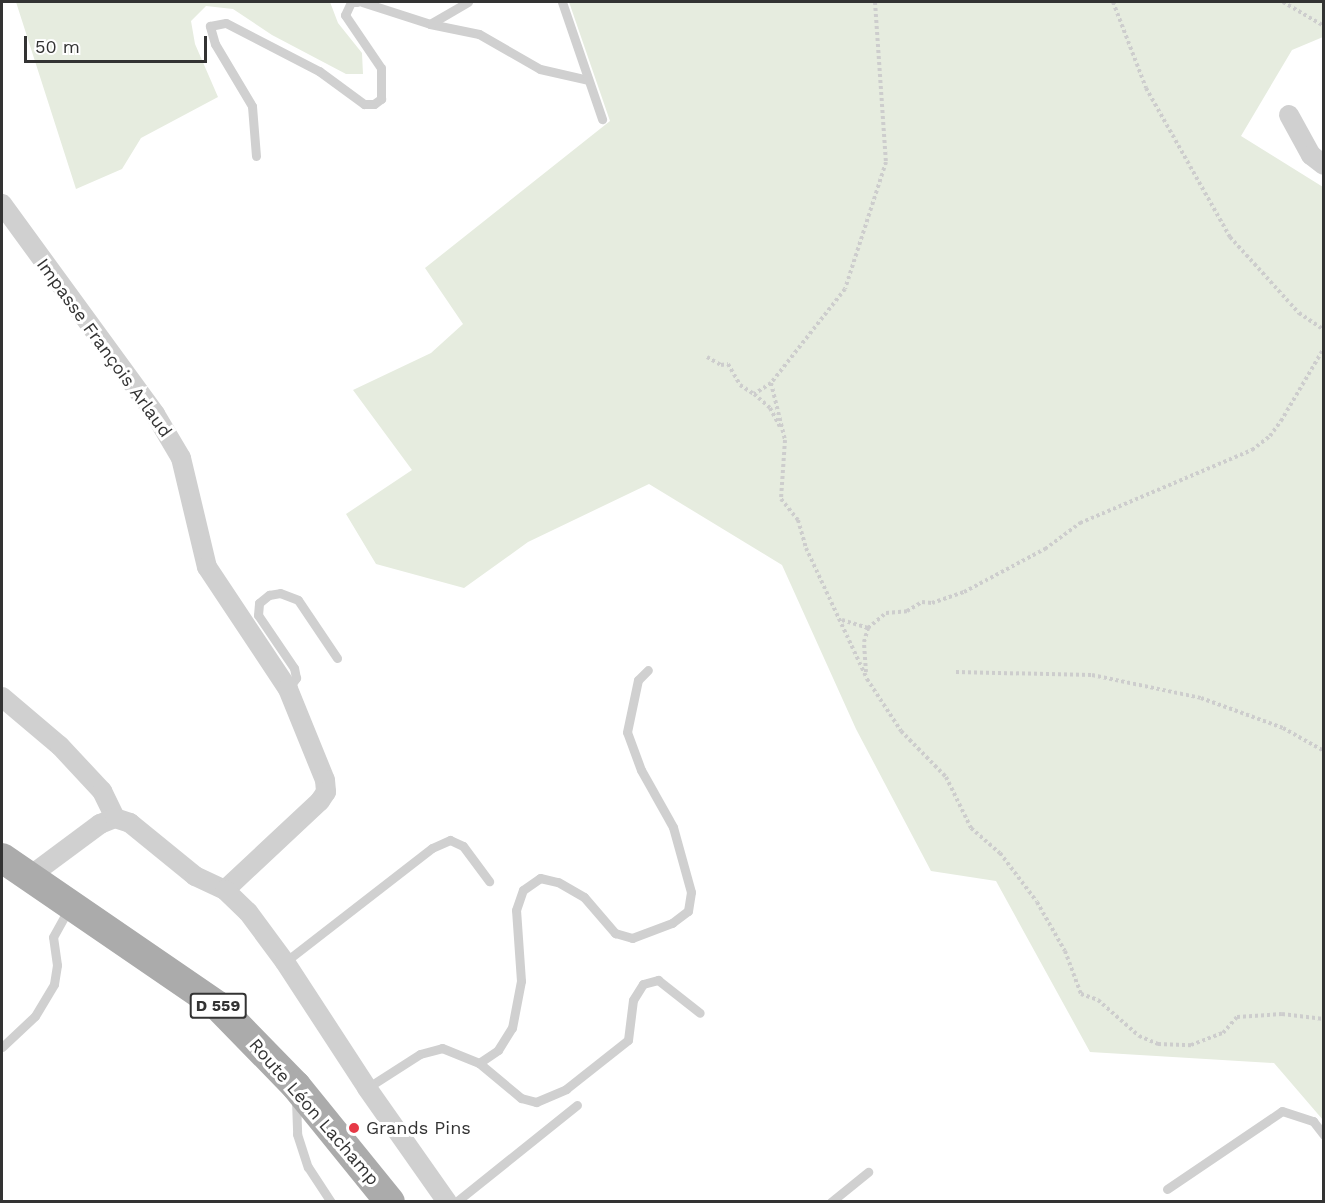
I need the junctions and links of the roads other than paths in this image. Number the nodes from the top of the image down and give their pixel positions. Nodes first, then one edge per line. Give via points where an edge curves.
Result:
1 (357, 2) edge
2 (362, 2) edge
3 (468, 2) edge
4 (562, 2) edge
5 (430, 24) junction
6 (588, 80) junction
7 (1289, 115) dead end
8 (602, 119) dead end
9 (256, 156) dead end
10 (1323, 165) edge
11 (2, 204) edge
12 (337, 658) dead end
13 (648, 670) dead end
14 (288, 690) junction
15 (2, 697) edge
16 (115, 818) junction
17 (2, 858) edge
18 (30, 876) junction
19 (489, 882) dead end
20 (225, 890) junction
21 (72, 904) junction
22 (285, 962) junction
23 (700, 1013) dead end
24 (2, 1047) edge
25 (479, 1063) junction
26 (296, 1086) junction
27 (367, 1089) junction
28 (577, 1105) dead end
29 (1323, 1135) edge
30 (868, 1172) dead end
31 (1167, 1189) dead end
32 (331, 1202) edge
33 (390, 1202) edge
34 (447, 1202) edge
35 (456, 1202) edge
36 (831, 1202) edge

1 - 9 lane via 351,2 345,15 381,68 381,99 374,104 364,104 319,71 226,23 210,26 215,44 252,106
2 - 5 lane
3 - 5 lane
4 - 6 lane
5 - 6 lane via 479,34 540,69
6 - 8 lane
7 - 10 street via 1311,155
11 - 14 street, Impasse François Arlaud via 171,440 188,480 207,567
12 - 14 lane via 298,600 280,593 269,595 259,603 258,615 294,668 296,678
13 - 25 lane via 638,680 627,732 640,770 673,826 691,892 688,911 672,923 632,938 615,933 584,897 558,882 540,878 522,890 516,910 521,981 512,1028 498,1050
14 - 20 street, Impasse François Arlaud via 325,780 326,792
15 - 16 street via 74,761 102,791
16 - 18 street via 100,824
16 - 20 street via 130,823 195,876
17 - 18 main road, Route Léon Lachamp / D 559
18 - 21 main road, Route Léon Lachamp / D 559
19 - 22 lane via 463,846 450,840 432,848
20 - 22 street via 248,912
21 - 24 lane via 53,937 57,965 54,984 35,1016
21 - 26 main road, Route Léon Lachamp / D 559 via 218,1006
22 - 27 street
23 - 25 lane via 658,980 643,984 633,1000 628,1040 566,1089 536,1102 521,1098
25 - 27 lane via 442,1048 420,1054
26 - 32 lane via 297,1134 308,1167
26 - 33 main road, Route Léon Lachamp / D 559
27 - 34 street
28 - 35 lane
29 - 31 lane via 1313,1121 1282,1111
30 - 36 lane

